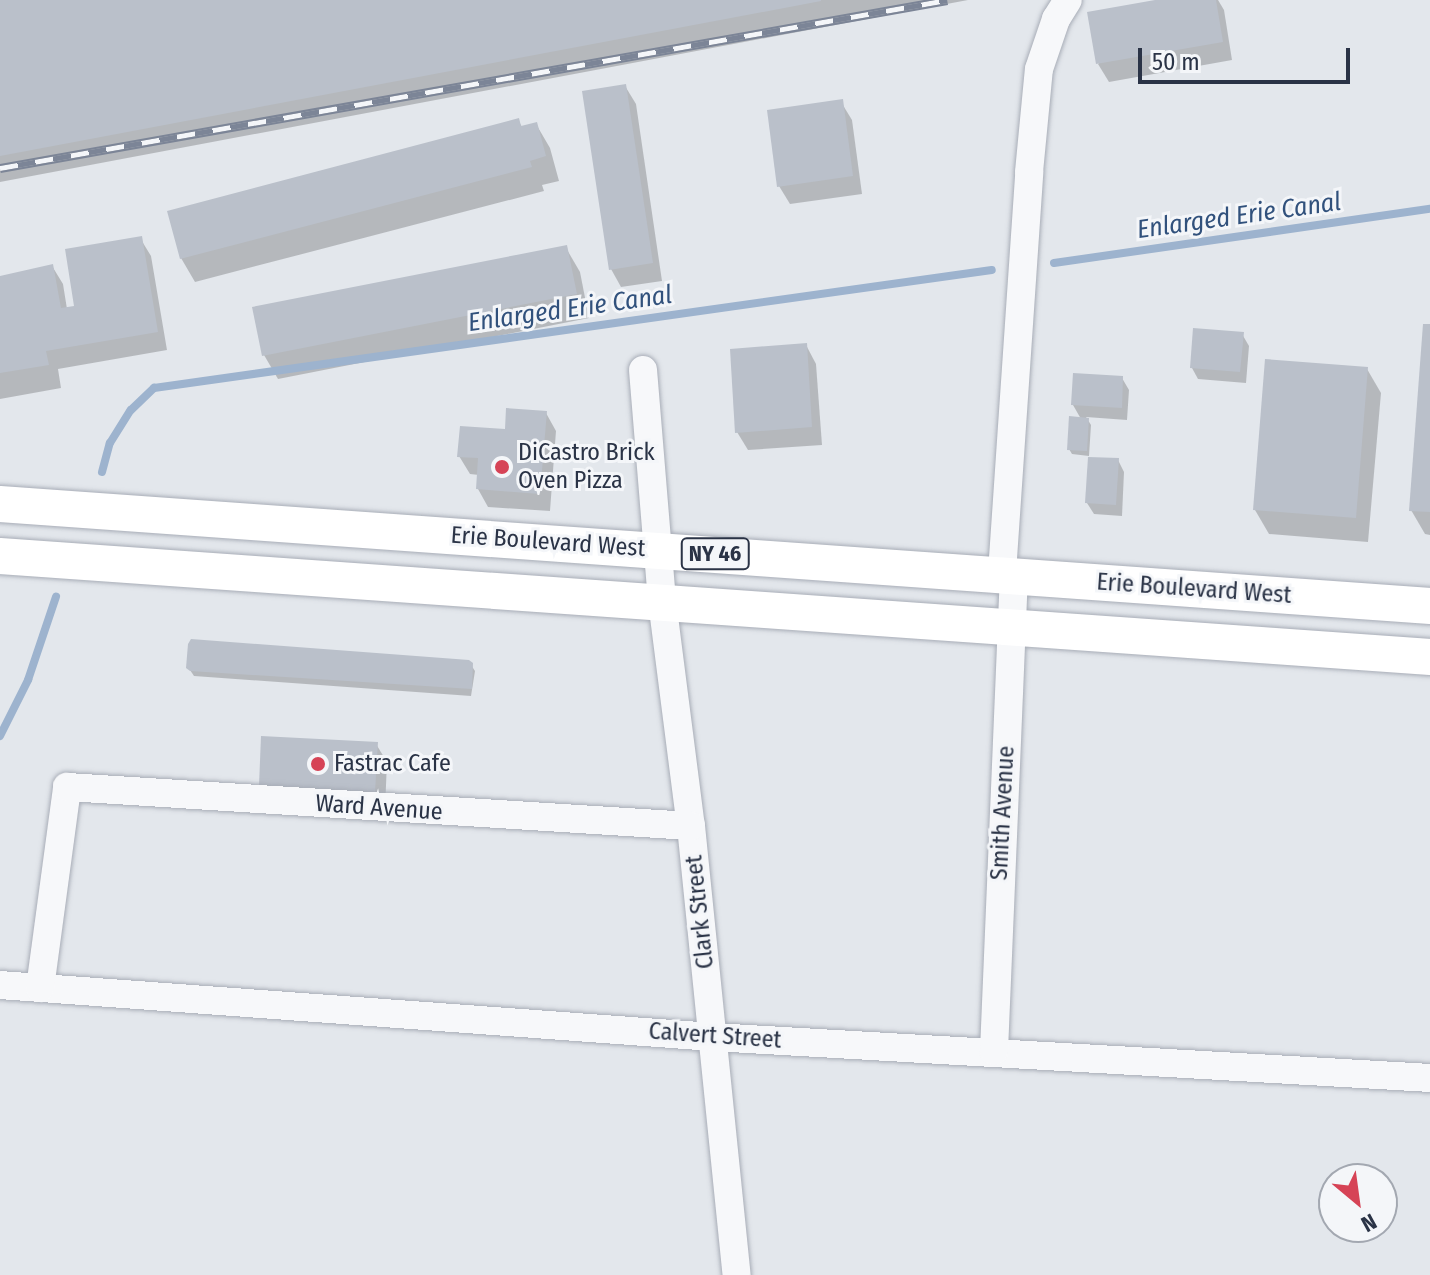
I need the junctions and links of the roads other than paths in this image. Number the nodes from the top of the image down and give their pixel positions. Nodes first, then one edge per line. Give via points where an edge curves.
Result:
1 (1068, 0) edge
2 (643, 370) dead end
3 (0, 504) edge
4 (657, 550) junction
5 (0, 556) edge
6 (1008, 574) junction
7 (662, 601) junction
8 (1430, 606) edge
9 (1013, 627) junction
10 (1430, 657) edge
11 (691, 826) junction
12 (0, 985) edge
13 (40, 988) junction
14 (713, 1037) junction
15 (994, 1051) junction
16 (1430, 1078) edge
17 (737, 1275) edge

1 - 6 street, Smith Avenue via 1039,69
2 - 4 street, Clark Street
3 - 4 main road, Erie Boulevard West / NY 46
4 - 6 main road, Erie Boulevard West / NY 46
4 - 7 street, Clark Street
5 - 7 main road, Erie Boulevard West / NY 46
6 - 8 main road, Erie Boulevard West / NY 46
6 - 9 street, Smith Avenue
7 - 9 main road, Erie Boulevard West / NY 46
7 - 11 street, Clark Street
9 - 10 main road, Erie Boulevard West / NY 46
9 - 15 street, Smith Avenue
11 - 13 street, Ward Avenue via 67,787
11 - 14 street, Clark Street
12 - 13 street, Calvert Street
13 - 14 street, Calvert Street
14 - 15 street, Calvert Street
14 - 17 street, Clark Street
15 - 16 street, Calvert Street

